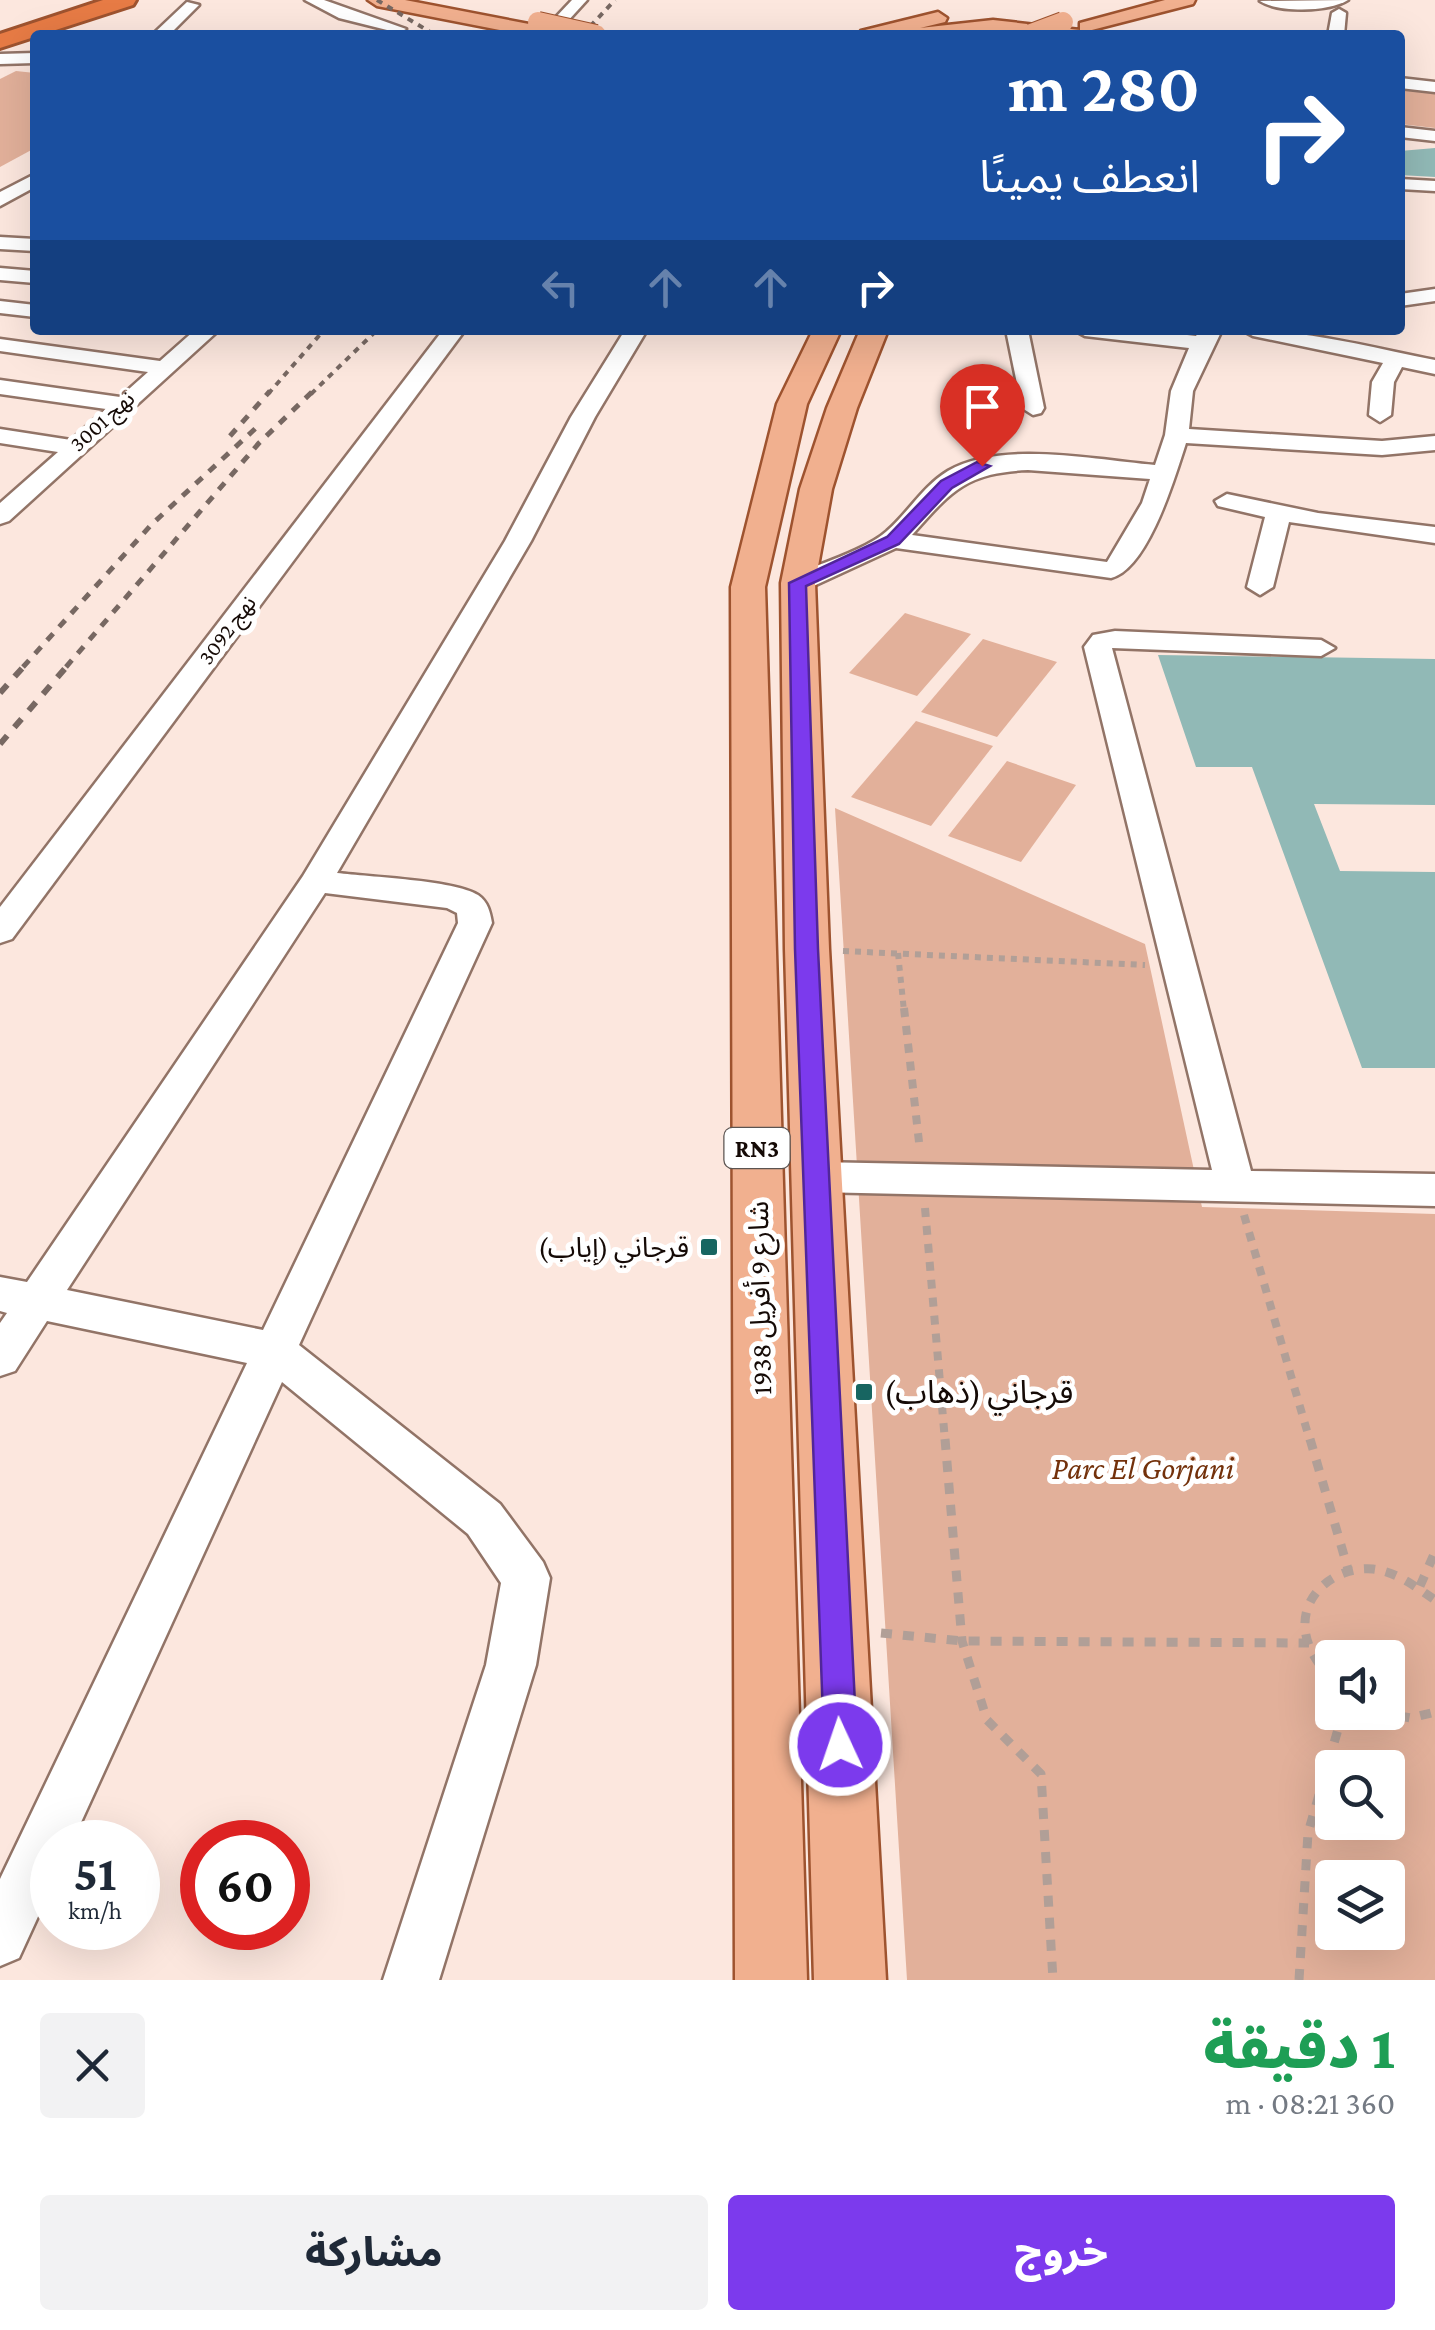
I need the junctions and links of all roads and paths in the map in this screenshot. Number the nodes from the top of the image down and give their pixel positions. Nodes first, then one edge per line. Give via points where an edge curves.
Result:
1 (76, 0) edge
2 (125, 0) edge
3 (312, 0) edge
4 (377, 0) edge
5 (434, 0) edge
6 (580, 0) edge
7 (1186, 0) edge
8 (1206, 0) edge
9 (1267, 2) edge
10 (1000, 4) dead end
11 (55, 5) edge
12 (192, 6) dead end
13 (1340, 6) edge
14 (1134, 8) edge
15 (1075, 24) edge
16 (0, 26) edge
17 (1182, 26) dead end
18 (399, 29) dead end
19 (540, 29) edge
20 (34, 30) edge
21 (166, 30) edge
22 (889, 30) edge
23 (957, 30) edge
24 (1050, 30) edge
25 (30, 31) edge
26 (0, 41) edge
27 (30, 58) edge
28 (0, 59) edge
29 (1405, 83) edge
30 (1435, 87) edge
31 (1405, 133) edge
32 (1435, 136) edge
33 (30, 182) edge
34 (1405, 184) edge
35 (1435, 186) edge
36 (0, 200) edge
37 (30, 203) edge
38 (0, 243) edge
39 (30, 246) edge
40 (0, 274) edge
41 (30, 277) edge
42 (1435, 295) edge
43 (1405, 299) edge
44 (0, 306) edge
45 (30, 310) edge
46 (202, 335) edge
47 (450, 335) edge
48 (633, 335) edge
49 (799, 335) edge
50 (826, 335) edge
51 (872, 335) edge
52 (898, 335) edge
53 (1019, 335) edge
54 (1172, 335) edge
55 (1279, 335) edge
56 (1207, 337) edge
57 (0, 345) edge
58 (1398, 358) junction
59 (1435, 367) edge
60 (164, 368) junction
61 (0, 387) edge
62 (120, 404) junction
63 (792, 404) junction
64 (842, 408) junction
65 (1033, 408) dead end
66 (1380, 415) dead end
67 (1177, 435) junction
68 (0, 436) edge
69 (1435, 443) edge
70 (73, 448) junction
71 (1164, 473) junction
72 (1227, 501) dead end
73 (5, 505) edge
74 (1279, 510) junction
75 (1435, 535) edge
76 (893, 540) junction
77 (798, 583) junction
78 (1260, 588) dead end
79 (1321, 648) dead end
80 (316, 882) junction
81 (0, 931) edge
82 (806, 949) junction
83 (898, 953) junction
84 (1183, 967) junction
85 (816, 1176) junction
86 (923, 1179) junction
87 (1236, 1186) junction
88 (1435, 1190) edge
89 (18, 1296) edge
90 (275, 1352) junction
91 (0, 1358) edge
92 (1435, 1552) edge
93 (1348, 1569) junction
94 (1420, 1586) junction
95 (1435, 1600) edge
96 (836, 1628) junction
97 (962, 1641) junction
98 (1309, 1642) junction
99 (1315, 1655) edge
100 (1435, 1712) edge
101 (1405, 1717) edge
102 (1337, 1730) edge
103 (0, 1938) edge
104 (411, 1980) edge
105 (771, 1980) edge
106 (850, 1980) edge
107 (1053, 1980) edge
108 (1298, 1980) edge

1 - 11 highway
2 - 20 highway
3 - 18 street
4 - 19 main road
5 - 19 main road
6 - 19 street
7 - 14 main road
8 - 17 main road via 1183,11
9 - 13 street
10 - 22 main road
11 - 16 highway
12 - 21 street
14 - 15 main road
15 - 23 main road
15 - 24 main road, bridge
25 - 26 highway
27 - 28 street
29 - 30 street
31 - 32 street
33 - 36 street
34 - 35 street
36 - 37 street
38 - 39 street
40 - 41 street
42 - 43 street
44 - 45 street
46 - 60 street, نهج 3001
47 - 81 street, نهج 3092
48 - 80 street
49 - 63 main road
50 - 63 main road, شارع 9 أفريل 1938 / RN3
51 - 64 main road, RN3
52 - 64 main road
53 - 65 street
54 - 56 street
55 - 58 street
56 - 67 street via 1182,391
57 - 60 street
58 - 59 street
58 - 66 street via 1383,382
60 - 62 street, نهج 3001
61 - 62 street
62 - 70 street, نهج 3001
63 - 105 main road, شارع 9 أفريل 1938 / RN3 via 748,587
64 - 77 main road, RN3 via 816,489
67 - 69 street via 1382,448
67 - 71 street
68 - 70 street
70 - 73 street, نهج 3001
71 - 76 street via 982,466 946,485
71 - 76 street via 1154,503 1110,570
72 - 74 street
74 - 75 street
74 - 78 street
76 - 77 street
77 - 82 main road, RN3
79 - 84 street via 1114,638 1098,647
80 - 89 street
80 - 90 street via 447,896 474,910 475,923
82 - 83 path
82 - 85 main road, RN3
83 - 84 path
83 - 86 path
84 - 87 street
85 - 86 street
85 - 96 main road, RN3
86 - 87 street
86 - 97 path
87 - 88 street
87 - 93 path
89 - 90 street
89 - 91 street
90 - 103 street
90 - 104 street via 484,1519 526,1578 511,1665
92 - 94 path
93 - 94 path via 1391,1572
93 - 98 path via 1316,1590 1306,1614
94 - 95 path
96 - 97 path
96 - 106 main road, RN3
97 - 98 path
97 - 107 path via 986,1720 1041,1774
98 - 99 path
100 - 101 path
102 - 108 path via 1308,1833

